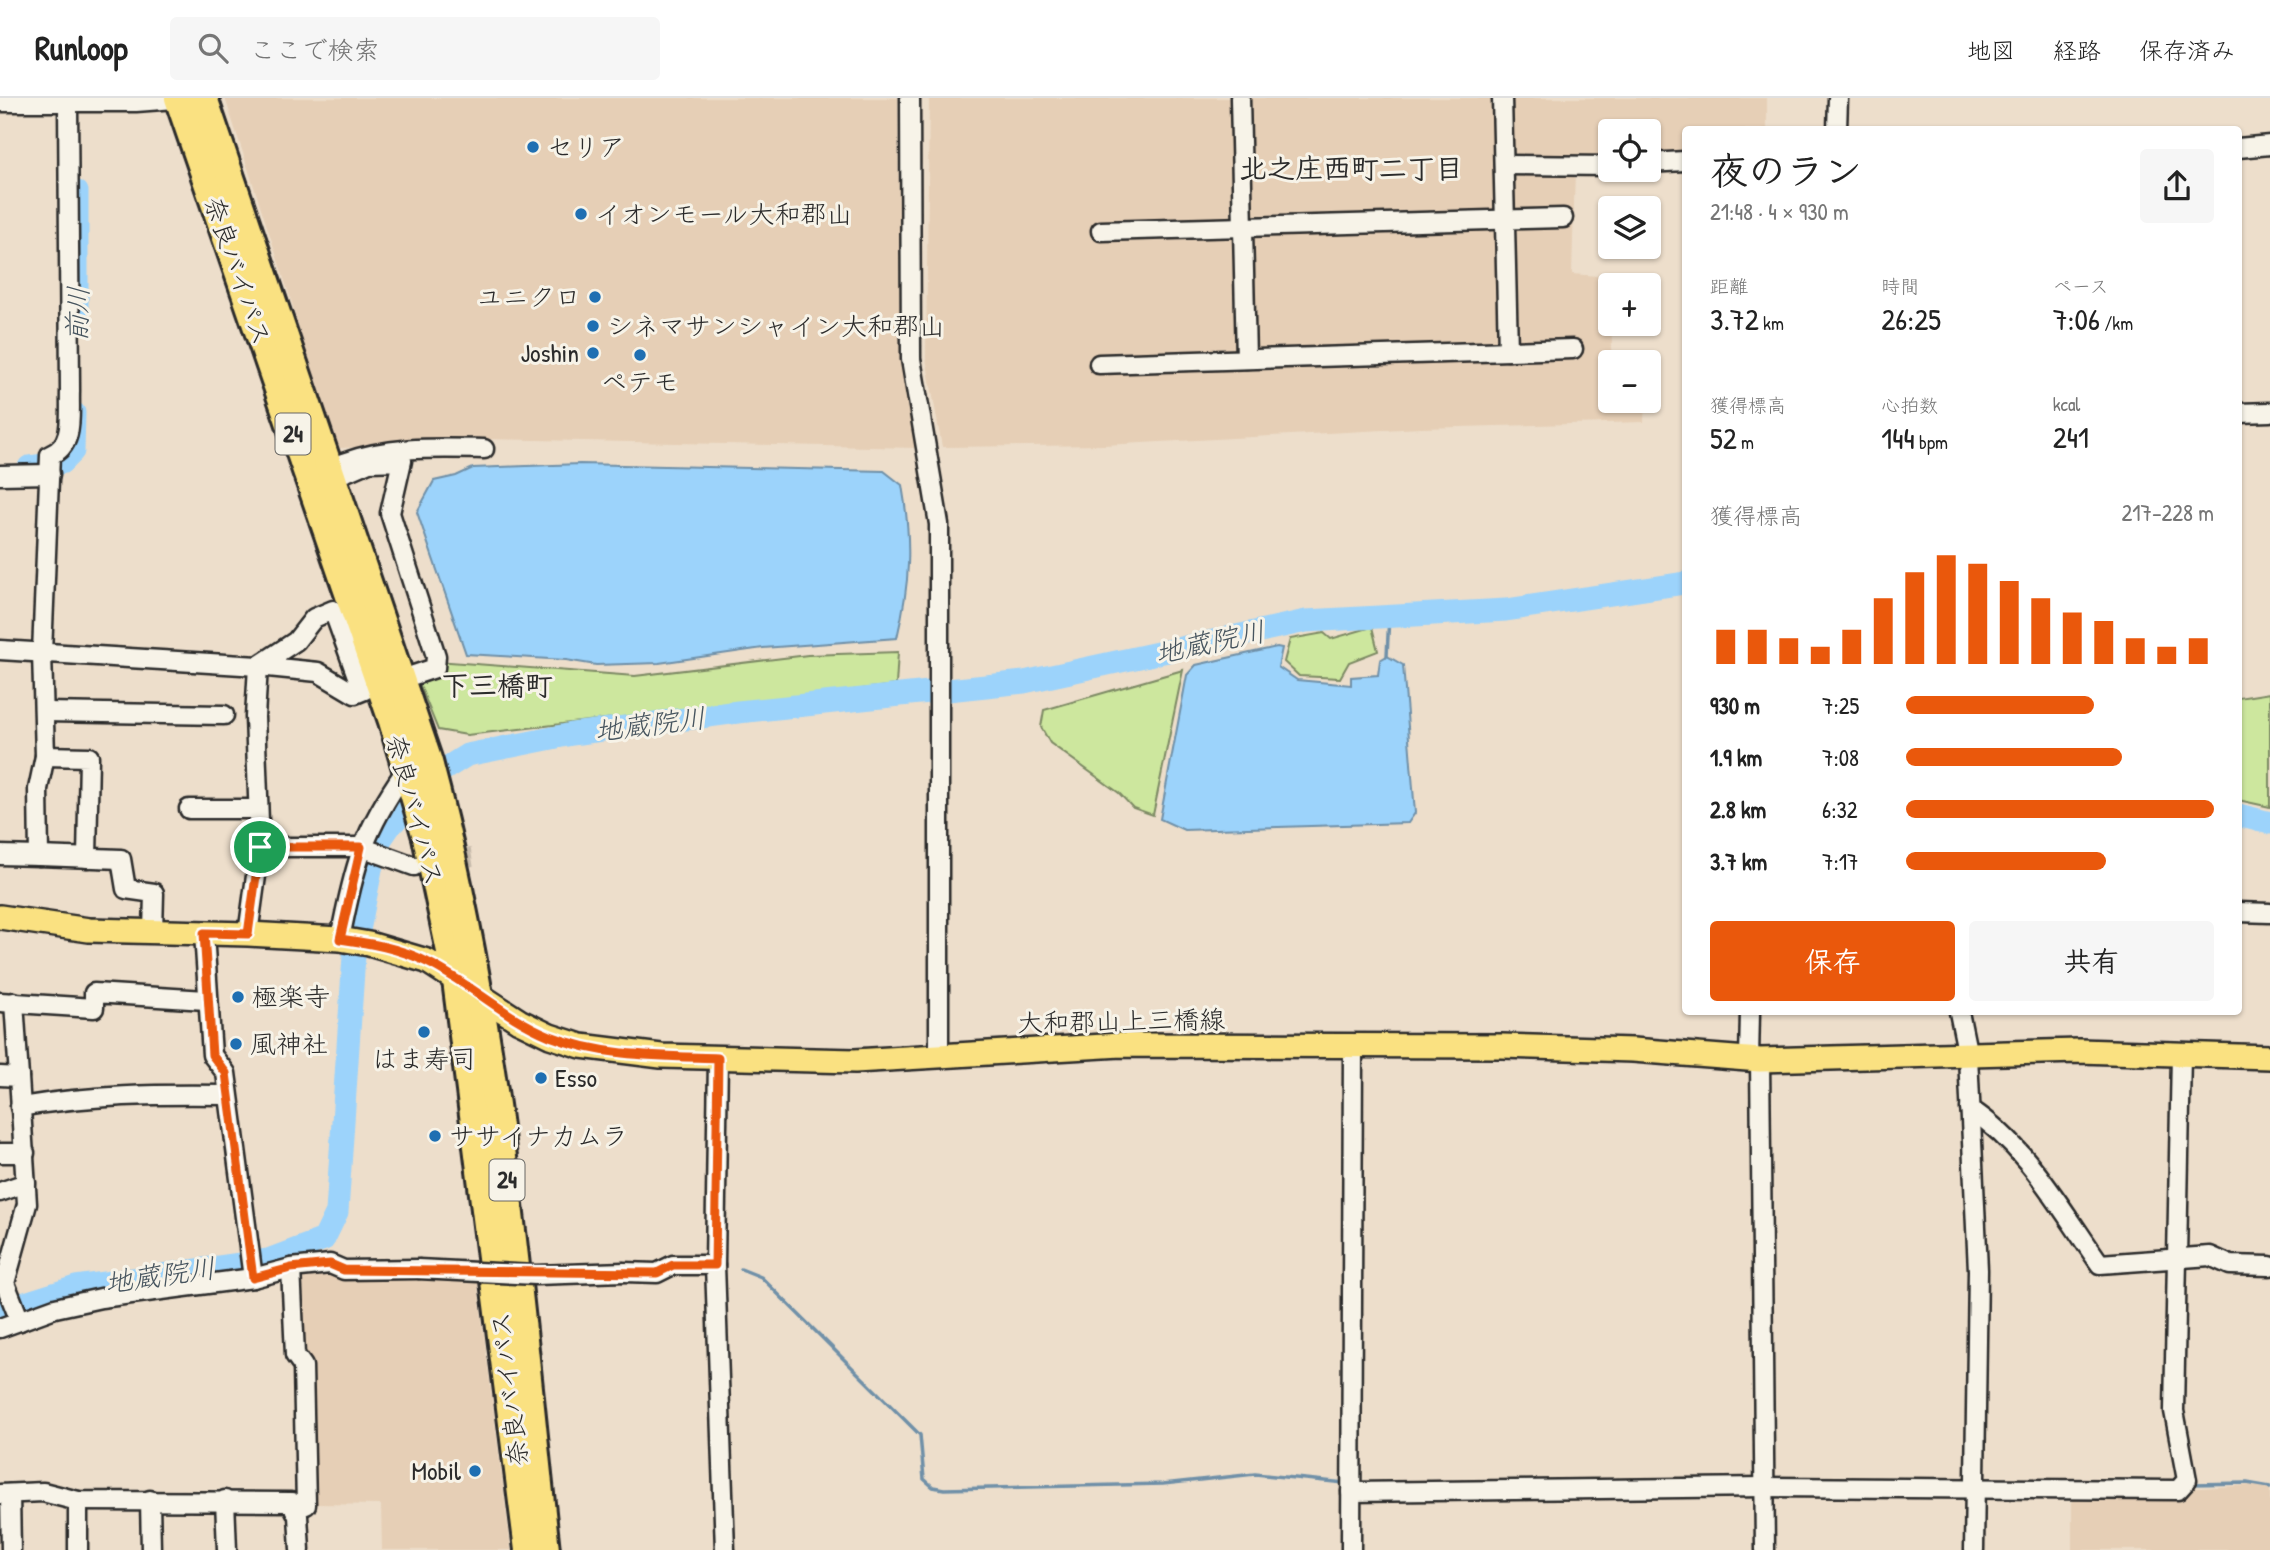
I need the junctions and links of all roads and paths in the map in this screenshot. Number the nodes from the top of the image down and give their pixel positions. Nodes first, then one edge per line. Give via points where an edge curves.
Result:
1 (910, 98) edge
2 (1240, 98) edge
3 (1502, 98) edge
4 (1839, 98) edge
5 (187, 99) edge
6 (0, 102) edge
7 (76, 102) junction
8 (1837, 126) edge
9 (2270, 145) edge
10 (2242, 148) edge
11 (1682, 160) edge
12 (1661, 162) edge
13 (1504, 165) junction
14 (1598, 166) edge
15 (1563, 218) dead end
16 (1505, 219) junction
17 (1243, 225) junction
18 (1101, 231) dead end
19 (1573, 349) dead end
20 (1508, 351) junction
21 (1246, 359) junction
22 (1099, 364) dead end
23 (2270, 412) edge
24 (2242, 413) edge
25 (484, 449) dead end
26 (50, 465) junction
27 (0, 475) edge
28 (0, 650) edge
29 (42, 653) junction
30 (258, 666) junction
31 (414, 674) dead end
32 (370, 683) junction
33 (45, 712) junction
34 (224, 715) dead end
35 (45, 757) junction
36 (415, 771) junction
37 (189, 809) dead end
38 (256, 809) junction
39 (260, 847) junction
40 (371, 850) junction
41 (0, 855) edge
42 (39, 856) junction
43 (87, 858) junction
44 (414, 866) dead end
45 (2242, 912) edge
46 (2270, 913) edge
47 (0, 917) edge
48 (153, 932) junction
49 (204, 933) junction
50 (248, 934) junction
51 (342, 939) junction
52 (456, 980) junction
53 (481, 997) junction
54 (206, 1000) junction
55 (7, 1002) edge
56 (1750, 1015) edge
57 (1960, 1015) edge
58 (1353, 1048) junction
59 (2181, 1054) junction
60 (1968, 1056) junction
61 (939, 1057) junction
62 (2270, 1057) edge
63 (718, 1058) junction
64 (1754, 1059) junction
65 (0, 1076) edge
66 (19, 1077) junction
67 (227, 1095) junction
68 (20, 1107) junction
69 (1970, 1109) junction
70 (0, 1153) edge
71 (25, 1153) junction
72 (26, 1183) junction
73 (0, 1192) edge
74 (2178, 1258) junction
75 (330, 1264) junction
76 (494, 1265) junction
77 (715, 1265) junction
78 (2270, 1266) edge
79 (291, 1268) junction
80 (253, 1276) junction
81 (19, 1319) junction
82 (0, 1328) edge
83 (1765, 1482) junction
84 (1351, 1484) junction
85 (1975, 1489) junction
86 (5, 1494) edge
87 (150, 1500) junction
88 (225, 1500) junction
89 (78, 1501) junction
90 (297, 1508) junction
91 (7, 1548) edge
92 (78, 1550) edge
93 (151, 1550) edge
94 (227, 1550) edge
95 (300, 1550) edge
96 (528, 1550) edge
97 (546, 1550) edge
98 (725, 1550) edge
99 (1351, 1550) edge
100 (1765, 1550) edge
101 (1974, 1550) edge

1 - 61 street via 911,359 939,524
2 - 17 street
3 - 13 street
4 - 8 street
5 - 7 street
5 - 32 highway, 奈良バイパス / 24
5 - 36 highway, 奈良バイパス / 24
6 - 7 street
7 - 26 street via 68,439
9 - 10 street
11 - 12 street
13 - 14 street
13 - 16 street
15 - 16 street
16 - 17 street
16 - 20 street
17 - 18 street
17 - 21 street
19 - 20 street
20 - 21 street
21 - 22 street
23 - 24 street
25 - 31 street via 371,452 342,463 346,472 369,462 402,461 390,513 436,656 435,668
26 - 27 street
26 - 29 street
28 - 29 street
29 - 30 street
29 - 33 street
30 - 32 street via 318,672 355,694
30 - 32 street via 296,641 314,618 333,610 358,679
30 - 38 street
32 - 36 highway, 奈良バイパス / 24
33 - 34 street
33 - 35 street
35 - 42 street via 38,789
35 - 43 street via 89,757
36 - 40 street via 372,821
36 - 52 highway, 奈良バイパス / 24
36 - 53 highway, 奈良バイパス / 24 via 443,815
37 - 38 street
38 - 39 street
39 - 40 street
39 - 50 street
40 - 44 street
40 - 51 street
41 - 42 street
42 - 43 street
43 - 48 street via 121,859 126,889 154,893
45 - 46 street
47 - 48 main road, 大和郡山上三橋線 via 89,930
48 - 49 main road, 大和郡山上三橋線
49 - 50 main road, 大和郡山上三橋線
49 - 54 street
50 - 51 main road, 大和郡山上三橋線
51 - 52 main road, 大和郡山上三橋線 via 427,961
52 - 53 main road, 大和郡山上三橋線
52 - 76 highway, 奈良バイパス / 24
53 - 63 main road, 大和郡山上三橋線 via 519,1021 581,1046
53 - 97 highway, 奈良バイパス / 24 via 500,1121
54 - 55 street via 94,993 94,1008
54 - 67 street via 212,1055 226,1073
55 - 66 street
56 - 64 street
57 - 60 street
58 - 61 main road, 大和郡山上三橋線 via 1121,1045
58 - 64 main road, 大和郡山上三橋線 via 1502,1046
58 - 84 street
59 - 60 main road, 大和郡山上三橋線 via 2079,1051
59 - 62 main road, 大和郡山上三橋線
59 - 74 street
60 - 64 main road, 大和郡山上三橋線
60 - 69 street
61 - 63 main road, 大和郡山上三橋線 via 855,1061
63 - 77 street
64 - 83 street
65 - 66 street
66 - 68 street
67 - 68 street via 150,1094
67 - 80 street via 236,1131
68 - 71 street
69 - 74 street via 2017,1146 2100,1264
69 - 85 street via 1978,1270
70 - 71 street
71 - 72 street
72 - 73 street
72 - 81 street via 27,1204 5,1283
74 - 78 street via 2210,1256 2230,1265
74 - 85 street via 2174,1411 2182,1485
75 - 76 street via 417,1260
75 - 77 street, bridge via 344,1270 536,1275 657,1273 673,1265
75 - 79 street
76 - 96 highway, 奈良バイパス / 24
77 - 98 street
79 - 80 street
79 - 90 street via 295,1355 303,1366 306,1505
80 - 81 street via 101,1298
81 - 82 street
83 - 84 street
83 - 85 street
83 - 100 street
84 - 99 street
85 - 101 street
86 - 89 street via 43,1492
86 - 91 street
87 - 88 street
87 - 89 street
87 - 93 street
88 - 90 street via 282,1501
88 - 94 street
89 - 92 street
90 - 95 street

